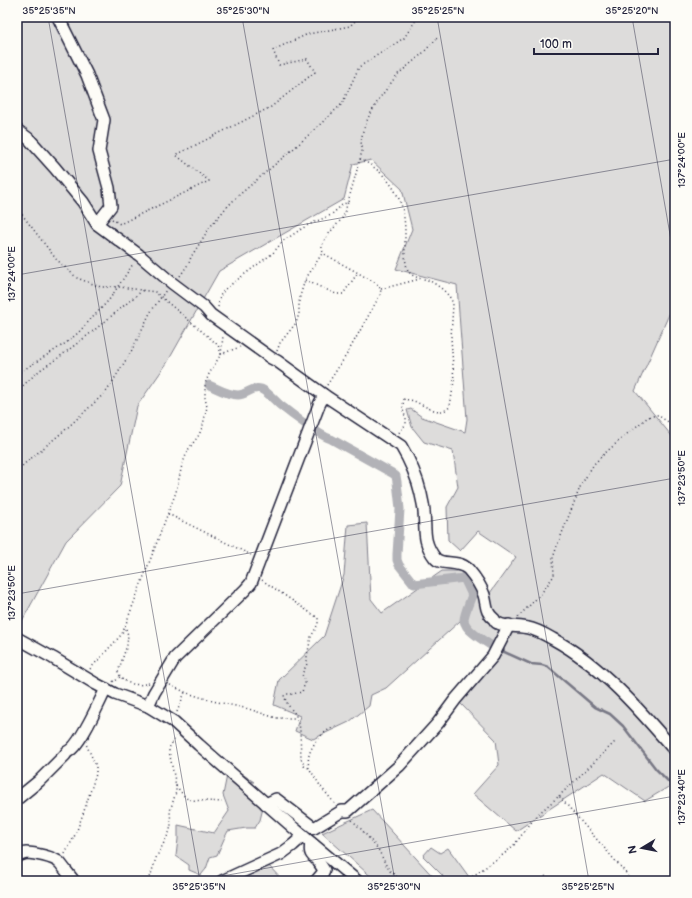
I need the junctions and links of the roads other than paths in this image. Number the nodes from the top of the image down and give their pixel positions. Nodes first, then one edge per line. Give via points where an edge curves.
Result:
1 (58, 17) edge
2 (17, 130) edge
3 (100, 220) junction
4 (323, 394) junction
5 (509, 625) junction
6 (17, 638) edge
7 (106, 689) junction
8 (148, 706) junction
9 (675, 751) edge
10 (17, 799) edge
11 (266, 804) junction
12 (307, 840) junction
13 (17, 856) edge
14 (74, 881) edge
15 (222, 881) edge
16 (316, 881) edge
17 (357, 881) edge

1 - 3 street via 104,120 99,150 112,206
2 - 3 street via 55,168
3 - 4 street via 211,315
4 - 5 street via 401,446 421,492 425,534 431,552 436,560 455,563 468,569 483,594 486,610 491,617 499,624
4 - 8 street via 250,583 175,658 158,680
5 - 9 street via 530,628 585,659 638,708
5 - 11 street via 493,656 438,723 398,766 348,812 342,811 314,828 276,799
6 - 7 street
7 - 8 street
7 - 10 street via 73,748
8 - 11 street via 177,725
11 - 12 street
12 - 15 street
12 - 16 street via 312,857 324,870
12 - 17 street
13 - 14 street via 25,853 52,859 60,864

